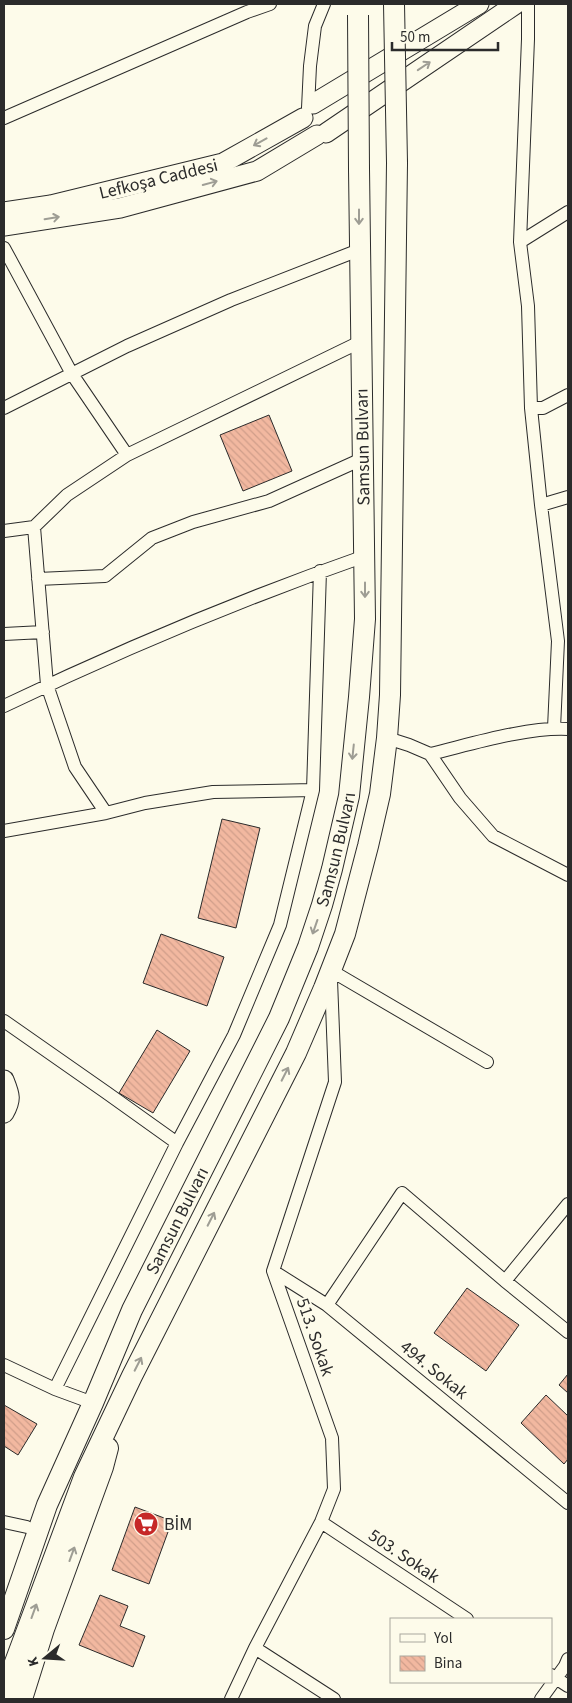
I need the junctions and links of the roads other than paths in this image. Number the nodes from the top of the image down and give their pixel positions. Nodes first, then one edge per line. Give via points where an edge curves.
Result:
1 (270, 4) edge
2 (324, 4) edge
3 (394, 4) edge
4 (479, 4) edge
5 (516, 4) edge
6 (528, 4) edge
7 (358, 7) edge
8 (308, 110) junction
9 (4, 118) edge
10 (321, 134) junction
11 (4, 212) edge
12 (568, 212) edge
13 (4, 226) edge
14 (520, 242) junction
15 (4, 248) edge
16 (359, 250) junction
17 (360, 342) junction
18 (72, 374) junction
19 (568, 395) edge
20 (4, 408) edge
21 (530, 408) junction
22 (127, 455) junction
23 (362, 459) junction
24 (568, 497) edge
25 (541, 505) junction
26 (34, 527) junction
27 (4, 531) edge
28 (365, 556) junction
29 (320, 571) junction
30 (38, 578) junction
31 (43, 632) junction
32 (4, 634) edge
33 (563, 640) edge
34 (47, 686) junction
35 (4, 706) edge
36 (554, 728) junction
37 (568, 729) edge
38 (387, 738) junction
39 (430, 754) junction
40 (312, 790) junction
41 (106, 814) junction
42 (4, 832) edge
43 (568, 875) edge
44 (330, 970) junction
45 (4, 1021) edge
46 (487, 1062) dead end
47 (4, 1080) edge
48 (6, 1106) edge
49 (177, 1143) junction
50 (568, 1204) edge
51 (273, 1271) junction
52 (505, 1281) junction
53 (328, 1305) junction
54 (568, 1332) edge
55 (4, 1365) edge
56 (55, 1389) junction
57 (124, 1393) junction
58 (89, 1411) junction
59 (568, 1503) edge
60 (4, 1522) edge
61 (321, 1522) junction
62 (27, 1527) junction
63 (4, 1589) edge
64 (465, 1618) edge
65 (4, 1629) edge
66 (255, 1648) junction
67 (568, 1659) edge
68 (553, 1677) edge
69 (550, 1683) edge
70 (568, 1686) edge
71 (5, 1699) edge
72 (22, 1699) edge
73 (232, 1699) edge
74 (334, 1699) edge
75 (541, 1699) edge

1 - 9 street
2 - 8 street via 315,26
3 - 38 main road, bridge via 397,162 392,632
4 - 8 street, Lefkoşa Caddesi
10 -> 5 street
6 - 14 street
7 -> 16 main road, Samsun Bulvarı, bridge
8 - 10 street via 304,126
8 - 10 street via 324,105 331,111 332,125
8 -> 11 street, Lefkoşa Caddesi via 223,163 52,205
13 -> 10 street via 120,208 257,170
12 - 14 street
14 - 21 street via 528,306
15 - 18 street
16 - 17 main road, Samsun Bulvarı
16 - 18 street via 231,300
17 - 22 street
17 - 23 main road, Samsun Bulvarı
18 - 20 street
18 - 22 street
19 - 21 street via 543,408
21 - 25 street
22 - 26 street via 67,495
23 - 28 main road, Samsun Bulvarı
23 - 30 street via 269,501 193,522 152,538 106,576
24 - 25 street
25 - 33 street
26 - 27 street
26 - 30 street
28 - 29 street
28 -> 58 main road, Samsun Bulvarı via 365,619 349,796 322,905 279,1018 132,1310
29 - 34 street
29 - 40 street
30 - 31 street
31 - 32 street
31 - 34 street
33 - 36 street
34 - 35 street
34 - 41 street via 75,767
36 - 37 street
36 - 39 street
38 - 39 street
38 - 44 main road via 380,794 368,846 345,934
39 - 43 street via 460,798 493,836
40 - 41 street via 213,792 145,803
40 - 49 street via 280,924 234,1035
41 - 42 street
44 - 46 street
44 - 51 street via 334,1082
57 -> 44 main road via 296,1053
45 - 49 street
47 - 48 street via 9,1092
49 - 56 street
50 - 52 street
51 - 53 street, 494. Sokak
51 - 61 street, 513. Sokak via 332,1438 334,1489
52 - 53 street via 402,1193
52 - 54 street
53 - 59 street, 494. Sokak
55 - 56 street
56 - 58 street
71 -> 57 main road via 11,1673 84,1477
72 -> 57 main road via 103,1467
58 - 62 main road via 39,1499
58 - 65 main road, Samsun Bulvarı via 47,1505
60 - 62 street
61 - 64 street, 503. Sokak
61 - 66 street, 513. Sokak
62 - 63 main road
66 - 73 street, 513. Sokak
66 - 74 street
67 - 68 street
68 - 70 street
69 - 75 street

